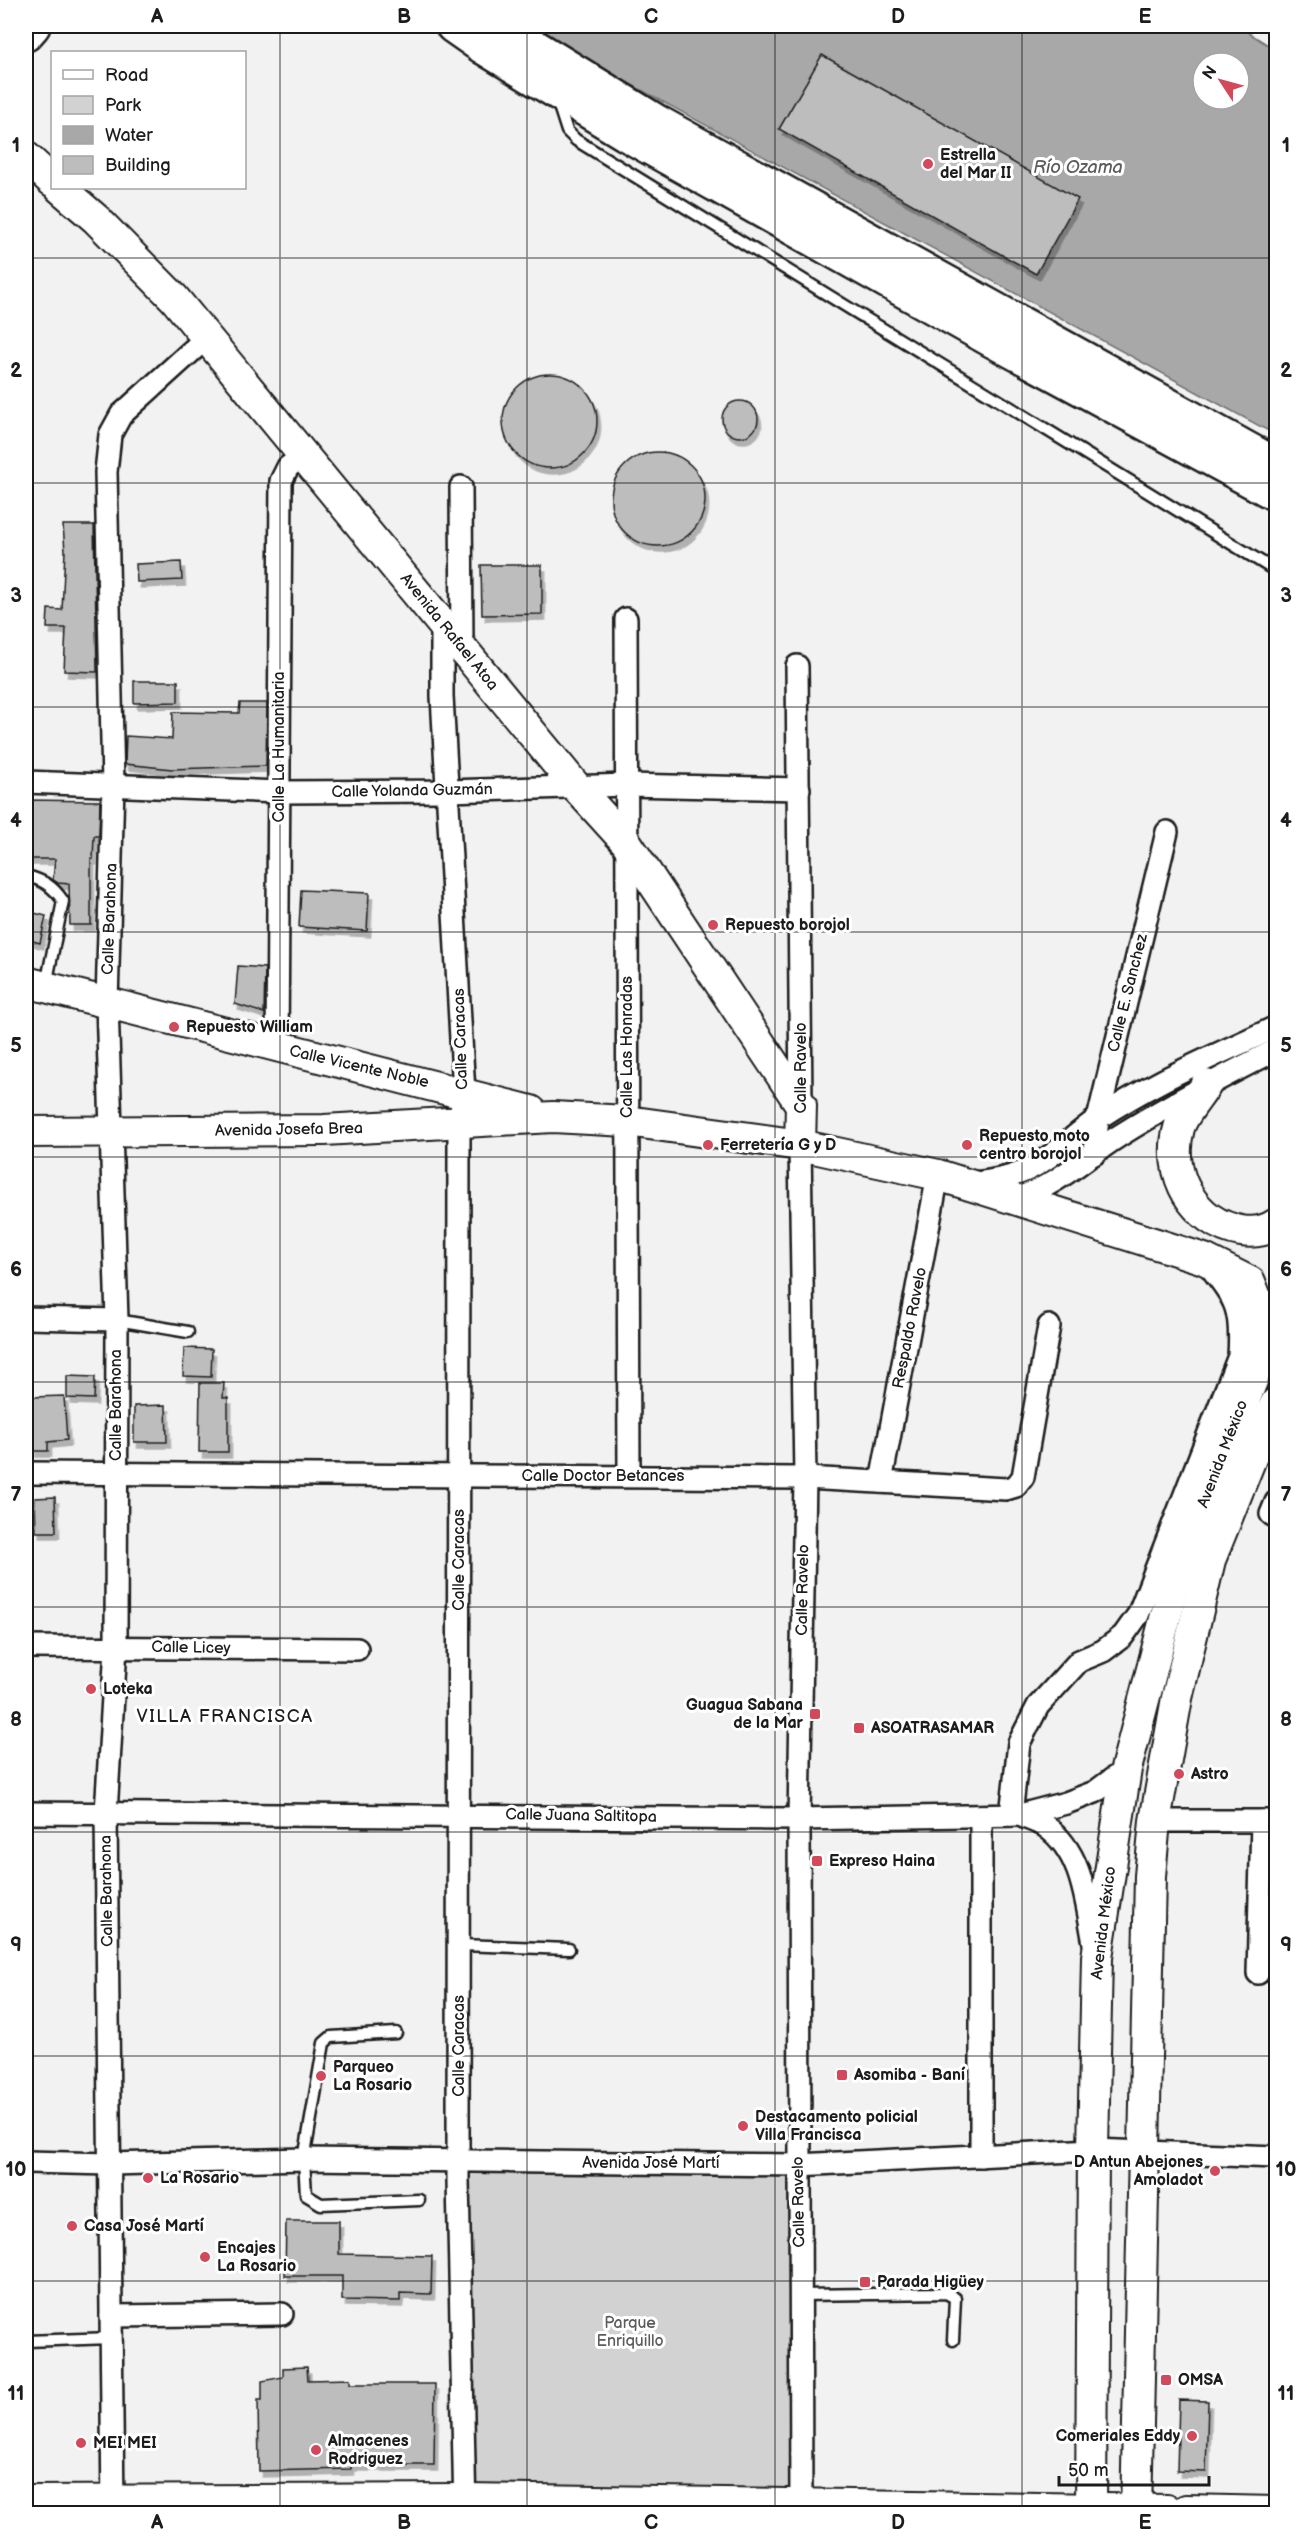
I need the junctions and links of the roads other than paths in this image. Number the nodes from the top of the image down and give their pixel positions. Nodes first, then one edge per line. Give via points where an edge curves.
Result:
1 (33, 26) edge
2 (453, 26) edge
3 (26, 34) edge
4 (492, 36) edge
5 (554, 91) junction
6 (26, 157) edge
7 (51, 180) edge
8 (61, 189) edge
9 (206, 338) junction
10 (303, 456) junction
11 (1276, 465) edge
12 (461, 488) dead end
13 (1276, 494) edge
14 (1276, 571) edge
15 (626, 619) dead end
16 (442, 623) junction
17 (462, 648) junction
18 (797, 666) dead end
19 (26, 782) edge
20 (113, 785) junction
21 (626, 785) junction
22 (577, 788) junction
23 (799, 789) junction
24 (449, 791) junction
25 (280, 792) junction
26 (1167, 832) dead end
27 (627, 842) junction
28 (26, 876) edge
29 (35, 985) edge
30 (107, 1003) junction
31 (1276, 1026) edge
32 (277, 1048) junction
33 (1276, 1050) edge
34 (1206, 1085) junction
35 (464, 1093) junction
36 (801, 1106) junction
37 (553, 1117) junction
38 (1098, 1119) junction
39 (627, 1122) junction
40 (459, 1124) junction
41 (26, 1132) edge
42 (111, 1132) junction
43 (800, 1144) junction
44 (1094, 1154) junction
45 (938, 1175) junction
46 (969, 1183) junction
47 (1017, 1198) junction
48 (1276, 1224) edge
49 (1204, 1259) junction
50 (26, 1318) edge
51 (117, 1320) junction
52 (1276, 1320) edge
53 (1048, 1326) dead end
54 (188, 1332) dead end
55 (1261, 1357) junction
56 (1276, 1403) edge
57 (26, 1473) edge
58 (116, 1474) junction
59 (459, 1476) junction
60 (629, 1476) junction
61 (805, 1478) junction
62 (881, 1482) junction
63 (1276, 1502) edge
64 (1276, 1517) edge
65 (26, 1647) edge
66 (116, 1647) junction
67 (357, 1649) dead end
68 (1126, 1769) junction
69 (26, 1813) edge
70 (106, 1813) junction
71 (460, 1815) junction
72 (1015, 1815) junction
73 (981, 1816) junction
74 (799, 1819) junction
75 (1155, 1821) junction
76 (1269, 1821) edge
77 (459, 1945) junction
78 (568, 1949) dead end
79 (1097, 1957) junction
80 (1258, 1973) dead end
81 (396, 2033) dead end
82 (1093, 2150) junction
83 (1143, 2151) junction
84 (981, 2156) junction
85 (1276, 2157) edge
86 (304, 2159) junction
87 (26, 2162) edge
88 (459, 2162) junction
89 (110, 2164) junction
90 (798, 2164) junction
91 (419, 2200) dead end
92 (800, 2295) junction
93 (282, 2314) dead end
94 (111, 2316) junction
95 (112, 2338) junction
96 (953, 2340) dead end
97 (26, 2341) edge
98 (26, 2501) edge
99 (465, 2506) edge
100 (113, 2508) edge
101 (801, 2508) edge
102 (1091, 2511) edge
103 (1136, 2512) edge
104 (1276, 2512) edge

1 - 3 main road
2 - 4 main road
4 - 5 main road
4 - 11 main road via 657,122
5 - 13 main road via 990,339
5 - 14 lane via 567,131 576,140
6 - 7 main road
8 - 9 main road, Avenida Rafael Atoa via 112,234 174,298
9 - 10 main road, Avenida Rafael Atoa
9 - 20 street, Calle Barahona via 121,415 110,435 105,472
10 - 16 main road, Avenida Rafael Atoa
10 - 25 street, Calle La Humanitaria via 288,467 281,481
12 - 17 street
15 - 21 street, Calle Las Honradas
16 - 17 main road, Avenida Rafael Atoa
16 - 24 street, Calle Caracas via 442,696
17 - 22 main road, Avenida Rafael Atoa
18 - 23 street, Calle Ravelo
19 - 20 street, Calle Yolanda Guzmán
20 - 25 street, Calle Yolanda Guzmán
20 - 30 street, Calle Barahona
21 - 22 street, Calle Yolanda Guzmán
21 - 23 street, Calle Yolanda Guzmán
21 - 27 street, Calle Las Honradas
22 - 24 street, Calle Yolanda Guzmán
22 - 27 main road, Avenida Rafael Atoa
23 - 36 street, Calle Ravelo
24 - 25 street, Calle Yolanda Guzmán
24 - 35 street, Calle Caracas
25 - 32 street, Calle La Humanitaria
26 - 38 street, Calle E. Sanchez
27 - 36 main road, Avenida Rafael Atoa
27 - 39 street, Calle Las Honradas
28 - 29 lane via 42,880 63,901
29 - 30 main road, Calle Vicente Noble
30 - 32 main road, Calle Vicente Noble
30 - 42 street, Calle Barahona
31 - 38 street via 1161,1082
32 - 35 main road, Calle Vicente Noble
33 - 34 street
34 - 44 street
34 - 48 main road via 1179,1127 1176,1160 1182,1183 1207,1217 1227,1228 1248,1232
35 - 37 main road, Calle Vicente Noble
35 - 40 street, Calle Caracas
36 - 43 main road, Calle Ravelo
37 - 39 main road, Avenida México
37 - 40 main road, Avenida Josefa Brea
38 - 44 street, Calle E. Sanchez
38 - 46 street via 1051,1158 1027,1172
39 - 43 main road, Avenida México
39 - 60 street, Calle Las Honradas
40 - 42 main road, Avenida Josefa Brea
40 - 59 street, Calle Caracas
41 - 42 main road, Avenida Josefa Brea
42 - 51 street, Calle Barahona
43 - 45 main road, Avenida México
43 - 61 street, Calle Ravelo
44 - 47 street via 1047,1187
45 - 46 main road, Avenida México
45 - 62 street, Respaldo Ravelo
46 - 47 main road, Avenida México
47 - 49 main road, Avenida México
49 - 55 main road, Avenida México via 1250,1282 1261,1310
49 - 72 street via 1233,1298 1241,1319 1239,1356 1138,1615 1123,1636 1103,1651 1079,1660 1038,1706 1019,1743
50 - 51 street
51 - 54 lane
51 - 58 street, Calle Barahona
52 - 55 main road, Avenida México
53 - 62 street, Calle Doctor Betances via 1023,1477 1016,1486 1006,1489
55 - 68 main road, Avenida México via 1178,1569
56 - 75 main road, Avenida México via 1210,1560 1177,1698
57 - 58 street, Calle Doctor Betances
58 - 59 street, Calle Doctor Betances
58 - 66 street, Calle Barahona
59 - 60 street, Calle Doctor Betances
59 - 71 street, Calle Caracas
60 - 61 street, Calle Doctor Betances
61 - 62 street, Calle Doctor Betances
61 - 74 street, Calle Ravelo
63 - 64 street via 1271,1514
65 - 66 street, Calle Licey
66 - 67 street, Calle Licey
66 - 70 street, Calle Barahona
68 - 72 street, Calle Juana Saltitopa via 1095,1792
68 - 79 main road, Avenida México
69 - 70 street, Calle Juana Saltitopa
70 - 71 street, Calle Juana Saltitopa
70 - 89 street, Calle Barahona
71 - 74 street, Calle Juana Saltitopa
71 - 77 street, Calle Caracas
72 - 73 street, Calle Juana Saltitopa
72 - 79 street via 1045,1827 1065,1845 1080,1873
73 - 74 street, Calle Juana Saltitopa
73 - 84 street
74 - 90 street, Calle Ravelo
75 - 76 street
75 - 83 main road, Avenida México
76 - 80 street
77 - 78 lane
77 - 88 street, Calle Caracas
79 - 82 main road, Avenida México
81 - 86 lane via 330,2037 324,2043
82 - 83 street, Avenida José Martí
82 - 84 street, Avenida José Martí
82 - 102 main road, Avenida México
83 - 85 street, Avenida José Martí
83 - 103 main road, Avenida México
84 - 90 street, Avenida José Martí
86 - 88 street, Avenida José Martí
86 - 89 street, Avenida José Martí
86 - 91 lane via 306,2195 321,2204
87 - 89 street, Avenida José Martí
88 - 90 street, Avenida José Martí
88 - 99 street, Calle Caracas
89 - 94 street, Calle Barahona
90 - 92 street, Calle Ravelo
92 - 96 lane via 946,2293 954,2298
92 - 101 street, Calle Ravelo
93 - 94 street
94 - 95 street, Calle Barahona
95 - 97 lane
95 - 100 street, Calle Barahona
98 - 100 main road
99 - 100 main road
99 - 101 main road
101 - 102 main road
102 - 103 main road
103 - 104 main road

